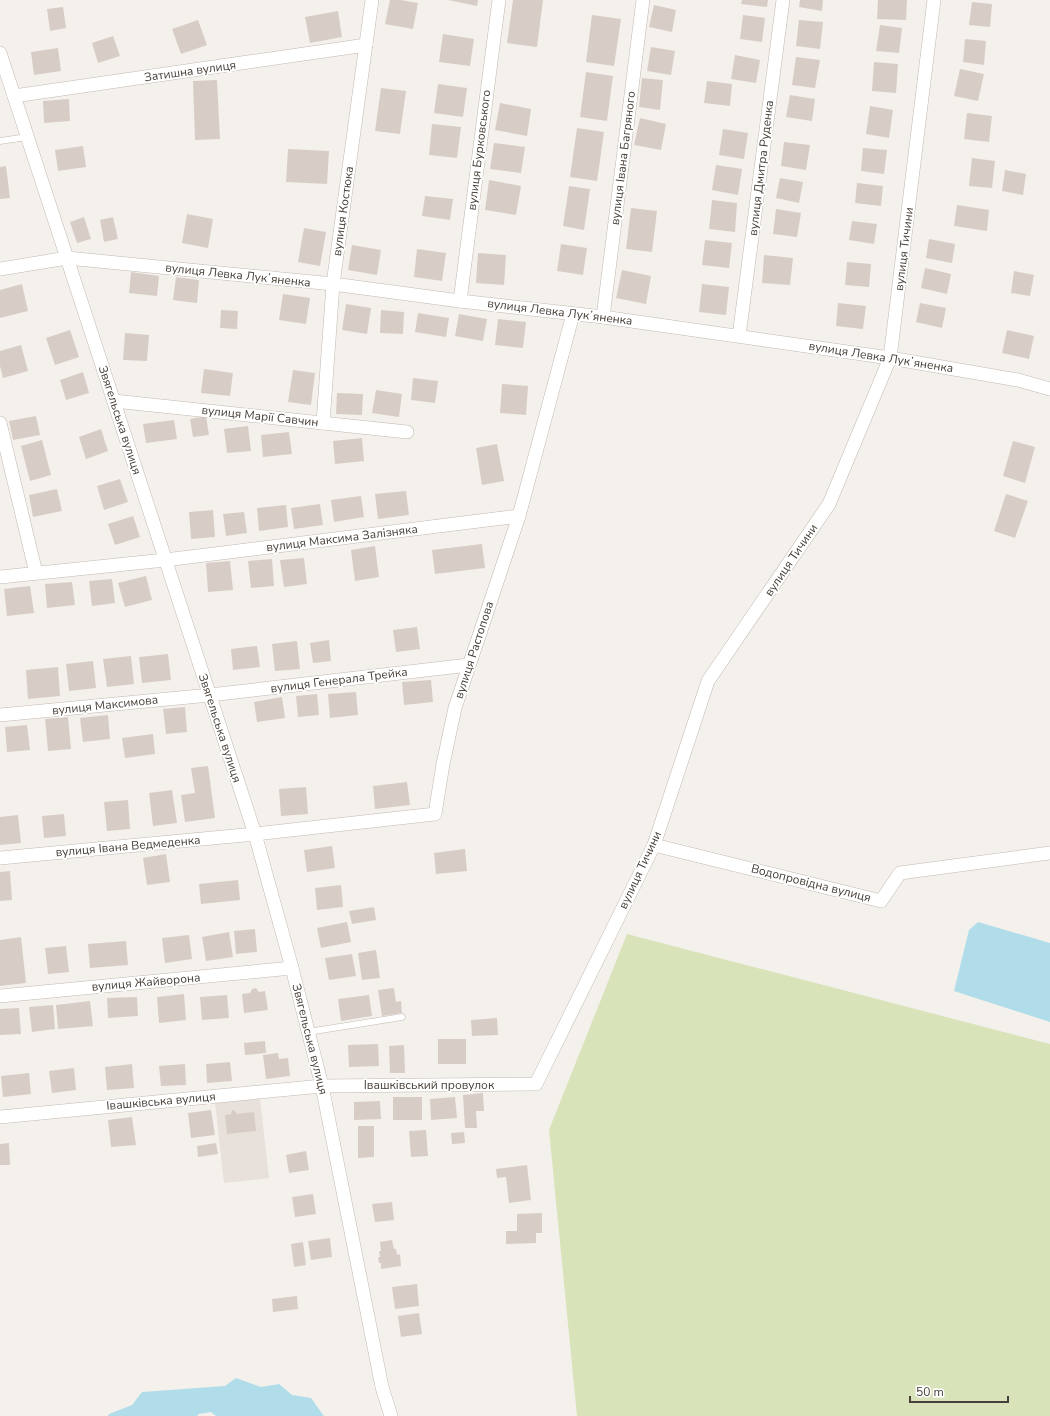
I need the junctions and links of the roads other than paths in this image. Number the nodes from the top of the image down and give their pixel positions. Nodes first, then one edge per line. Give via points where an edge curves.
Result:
1 (372, 0) edge
2 (499, 0) edge
3 (642, 0) edge
4 (783, 0) edge
5 (934, 0) edge
6 (366, 45) junction
7 (0, 53) edge
8 (14, 96) junction
9 (27, 137) junction
10 (0, 142) edge
11 (67, 258) junction
12 (0, 269) edge
13 (333, 284) junction
14 (460, 301) junction
15 (573, 314) junction
16 (603, 316) junction
17 (739, 336) junction
18 (890, 358) junction
19 (1050, 389) edge
20 (114, 401) junction
21 (323, 423) junction
22 (0, 424) edge
23 (407, 432) dead end
24 (519, 516) junction
25 (165, 560) junction
26 (36, 573) junction
27 (0, 577) edge
28 (469, 665) junction
29 (210, 695) junction
30 (0, 715) edge
31 (255, 834) junction
32 (654, 844) junction
33 (1050, 853) edge
34 (0, 858) edge
35 (292, 968) junction
36 (0, 996) edge
37 (402, 1017) dead end
38 (308, 1032) junction
39 (536, 1084) joint
40 (322, 1086) junction
41 (0, 1117) edge
42 (391, 1416) edge

1 - 6 street, вулиця Костюка
2 - 14 street, вулиця Бурковського
3 - 16 street, вулиця Івана Багряного
4 - 17 street, вулиця Дмитра Руденка
5 - 18 street, вулиця Тичини
6 - 8 street, Затишна вулиця
6 - 13 street, вулиця Костюка
7 - 8 street, Звягельська вулиця
8 - 9 street, Звягельська вулиця
9 - 10 lane
9 - 11 street, Звягельська вулиця
11 - 12 street, вулиця Левка Лукʼяненка
11 - 13 street, вулиця Левка Лукʼяненка
11 - 20 street, Звягельська вулиця
13 - 14 street, вулиця Левка Лукʼяненка
13 - 21 street, вулиця Костюка
14 - 15 street, вулиця Левка Лукʼяненка
15 - 16 street, вулиця Левка Лукʼяненка
15 - 24 street, вулиця Растопова
16 - 17 street, вулиця Левка Лукʼяненка
17 - 18 street, вулиця Левка Лукʼяненка
18 - 19 street, вулиця Левка Лукʼяненка via 1018,380
18 - 32 street, вулиця Тичини via 829,504 708,681
20 - 21 street, вулиця Марії Савчин
20 - 25 street, Звягельська вулиця
21 - 23 street, вулиця Марії Савчин
22 - 26 street
24 - 25 street, вулиця Максима Залізняка
24 - 28 street, вулиця Растопова
25 - 26 street, вулиця Максима Залізняка
25 - 29 street, Звягельська вулиця
26 - 27 street, вулиця Максима Залізняка
28 - 29 street, вулиця Генерала Трейка
28 - 31 street, вулиця Растопова via 455,708 435,814
29 - 30 street, вулиця Максимова
29 - 31 street, Звягельська вулиця
31 - 34 street, вулиця Івана Ведмеденка
31 - 35 street, Звягельська вулиця
32 - 33 street, Водопровідна вулиця via 881,901 900,873
32 - 39 street, вулиця Тичини
35 - 36 street, вулиця Жайворона
35 - 38 street, Звягельська вулиця
37 - 38 lane
38 - 40 street, Звягельська вулиця
39 - 40 street, Івашківський провулок
40 - 41 street, Івашківська вулиця
40 - 42 street, Звягельська вулиця via 382,1386

